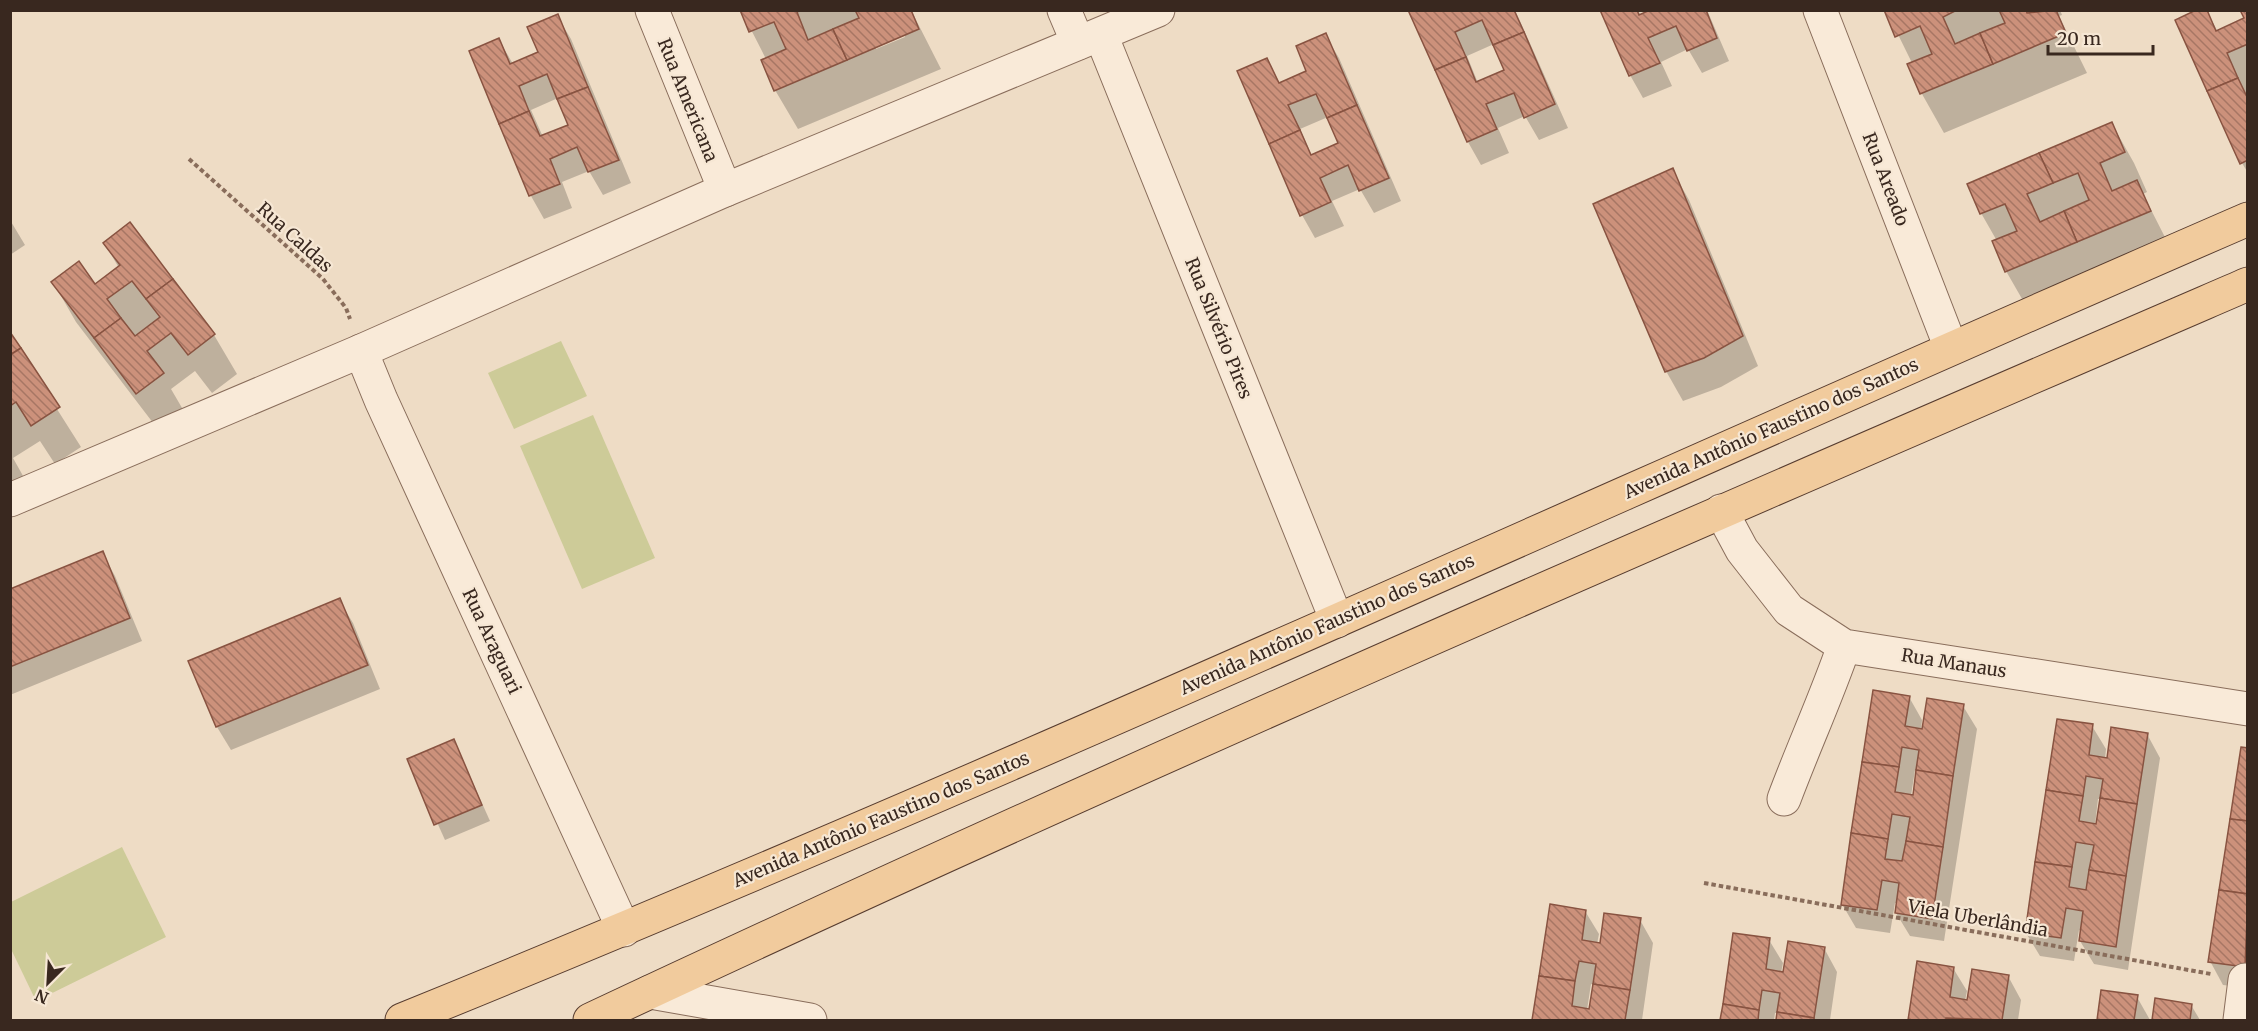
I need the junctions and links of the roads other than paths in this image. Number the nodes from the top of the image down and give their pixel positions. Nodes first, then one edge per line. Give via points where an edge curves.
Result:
1 (652, 10) edge
2 (1064, 10) edge
3 (1158, 10) edge
4 (1820, 10) edge
5 (1090, 39) junction
6 (725, 190) junction
7 (2247, 219) edge
8 (2247, 284) edge
9 (1951, 348) junction
10 (361, 351) junction
11 (10, 500) edge
12 (1721, 511) junction
13 (1337, 621) junction
14 (1844, 646) junction
15 (2247, 709) edge
16 (1784, 799) dead end
17 (624, 930) junction
18 (2245, 980) road end
19 (650, 992) junction
20 (402, 1020) edge
21 (590, 1020) edge
22 (810, 1020) edge
23 (2240, 1020) edge

1 - 6 street, Rua Americana
2 - 5 street, Rua Silvério Pires
3 - 5 street
4 - 9 street, Rua Areado
5 - 6 street
5 - 13 street, Rua Silvério Pires
6 - 10 street
7 - 9 main road, Avenida Antônio Faustino dos Santos
8 - 12 main road
9 - 13 main road, Avenida Antônio Faustino dos Santos
10 - 11 street
10 - 17 street, Rua Araguari
12 - 14 street, Rua Manaus via 1742,550 1789,610
12 - 19 main road via 1160,758
13 - 17 main road, Avenida Antônio Faustino dos Santos
14 - 15 street, Rua Manaus
14 - 16 street
17 - 20 main road, Avenida Antônio Faustino dos Santos
18 - 23 street
19 - 21 main road
19 - 22 street

